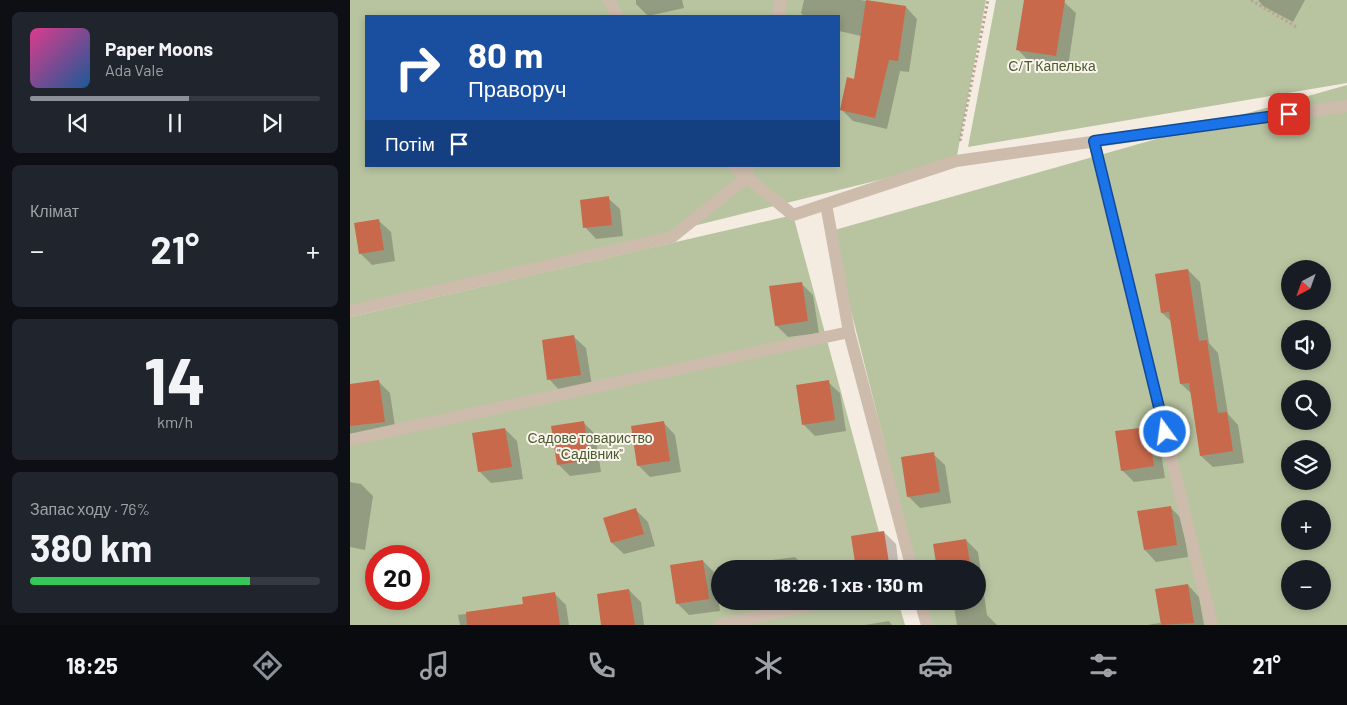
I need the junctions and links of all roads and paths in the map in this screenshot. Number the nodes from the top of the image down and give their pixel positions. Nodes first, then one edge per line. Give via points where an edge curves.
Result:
1 (609, 0) edge
2 (781, 0) edge
3 (988, 0) edge
4 (1251, 0) edge
5 (616, 15) edge
6 (778, 15) edge
7 (1298, 28) dead end
8 (1347, 106) edge
9 (1094, 141) junction
10 (956, 161) junction
11 (735, 167) edge
12 (747, 172) edge
13 (826, 204) junction
14 (350, 311) edge
15 (848, 332) junction
16 (350, 440) edge
17 (910, 560) edge
18 (790, 610) edge
19 (923, 610) edge
20 (719, 625) edge
21 (927, 625) edge
22 (1212, 625) edge

1 - 5 lane
2 - 6 lane
3 - 10 path
4 - 7 path
8 - 9 lane
9 - 10 lane
9 - 22 lane
10 - 13 lane
11 - 12 lane
12 - 13 lane via 793,215
12 - 14 lane via 672,237
13 - 15 lane
15 - 16 lane
15 - 17 lane
18 - 20 lane
19 - 21 lane

